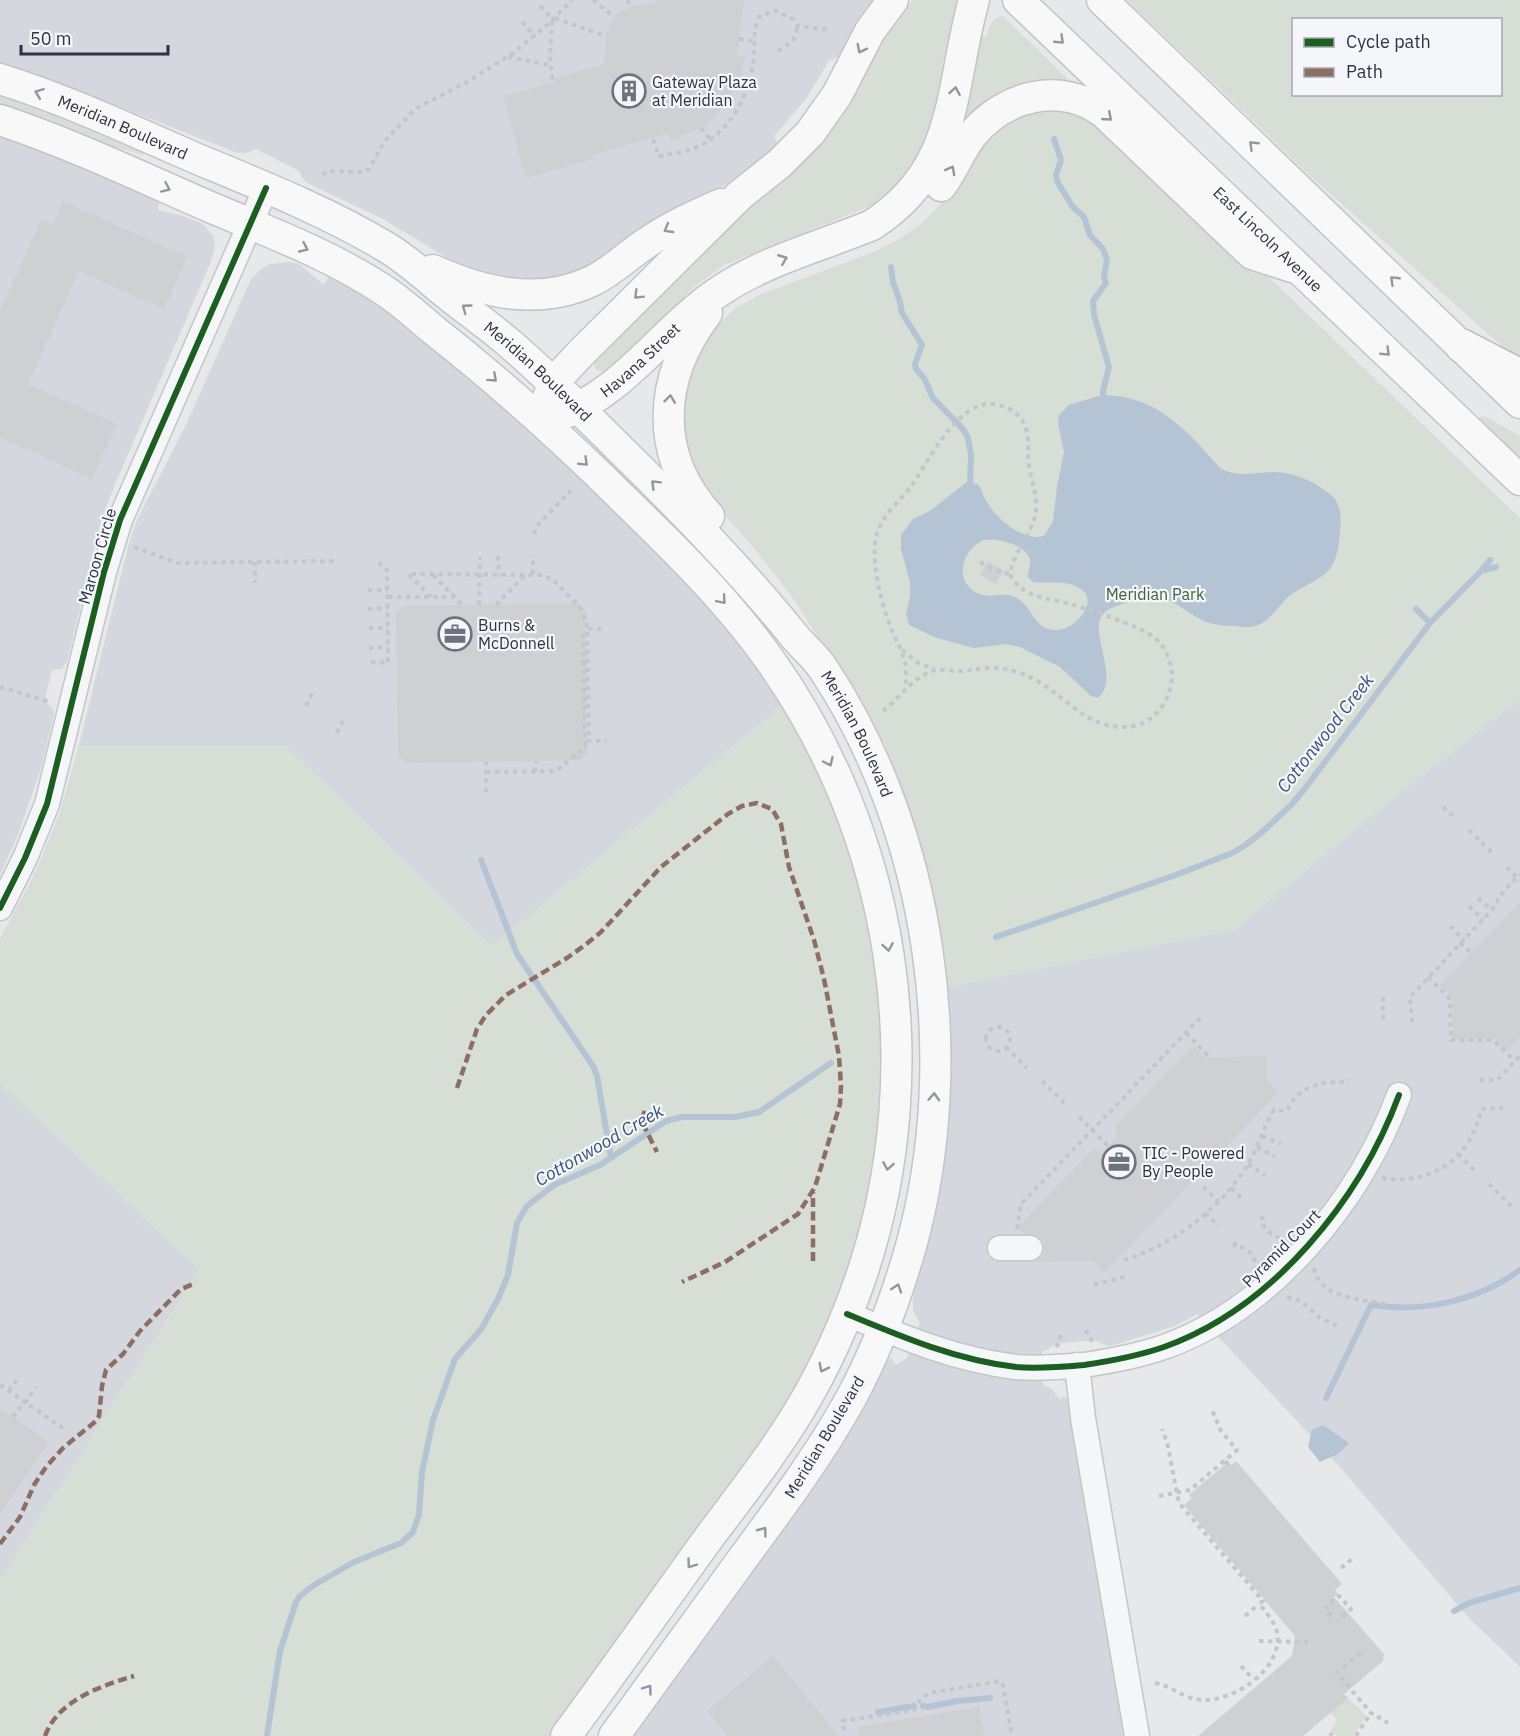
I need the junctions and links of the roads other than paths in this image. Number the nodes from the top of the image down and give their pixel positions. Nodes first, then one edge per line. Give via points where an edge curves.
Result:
1 (893, 0) edge
2 (974, 0) edge
3 (1018, 0) edge
4 (1102, 0) edge
5 (0, 79) edge
6 (0, 120) edge
7 (266, 188) junction
8 (740, 195) junction
9 (251, 225) junction
10 (872, 225) junction
11 (393, 251) junction
12 (1298, 268) junction
13 (730, 284) junction
14 (1462, 346) junction
15 (1520, 376) edge
16 (553, 383) junction
17 (1520, 403) edge
18 (579, 409) junction
19 (542, 422) junction
20 (1520, 480) edge
21 (818, 661) junction
22 (0, 908) edge
23 (1399, 1095) dead end
24 (847, 1314) junction
25 (883, 1329) junction
26 (1077, 1365) junction
27 (566, 1736) edge
28 (614, 1736) edge
29 (1137, 1736) edge

1 -> 8 main road via 870,31 837,94 816,124 779,164
10 -> 2 main road, Havana Street via 909,195 940,146 952,110
3 -> 12 main road, East Lincoln Avenue
14 -> 4 main road
7 -> 5 main road, Meridian Boulevard
6 -> 9 main road, Meridian Boulevard
7 - 9 street, Maroon Circle
7 - 11 main road, Meridian Boulevard
8 -> 11 main road via 661,234 591,281 549,292 517,295 479,288
8 -> 16 main road
9 -> 19 main road, Meridian Boulevard via 386,291
9 - 22 street, Maroon Circle via 120,520 47,804
10 -> 12 main road via 917,210 928,201 971,137 994,114 1024,99 1062,95 1082,100 1104,113 1252,254
13 -> 10 main road, Havana Street via 765,266
16 -> 11 main road, Meridian Boulevard via 493,329
12 -> 20 main road, East Lincoln Avenue
13 - 18 main road, Havana Street
21 -> 13 main road via 816,650 766,581 694,499 673,452 668,410 677,367 697,327
14 - 15 highway
14 - 17 main road
16 - 18 main road, Meridian Boulevard
16 - 19 main road
18 - 19 main road, Havana Street
21 -> 18 main road, Meridian Boulevard via 715,544
19 -> 24 main road, Meridian Boulevard via 691,567 750,633 789,687 810,725 859,832 891,962 897,1075 885,1184
25 -> 21 main road, Meridian Boulevard via 911,1245 928,1165 935,1081 932,987 915,887 890,806 856,728
23 - 26 street, Pyramid Court via 1376,1148 1345,1198 1305,1247 1261,1290 1181,1340 1127,1358
24 - 25 street, Pyramid Court
24 -> 27 main road, Meridian Boulevard via 815,1383 783,1437
25 - 26 street, Pyramid Court via 944,1352 990,1363 1037,1368
28 -> 25 main road, Meridian Boulevard via 805,1473 849,1402
26 - 29 street

